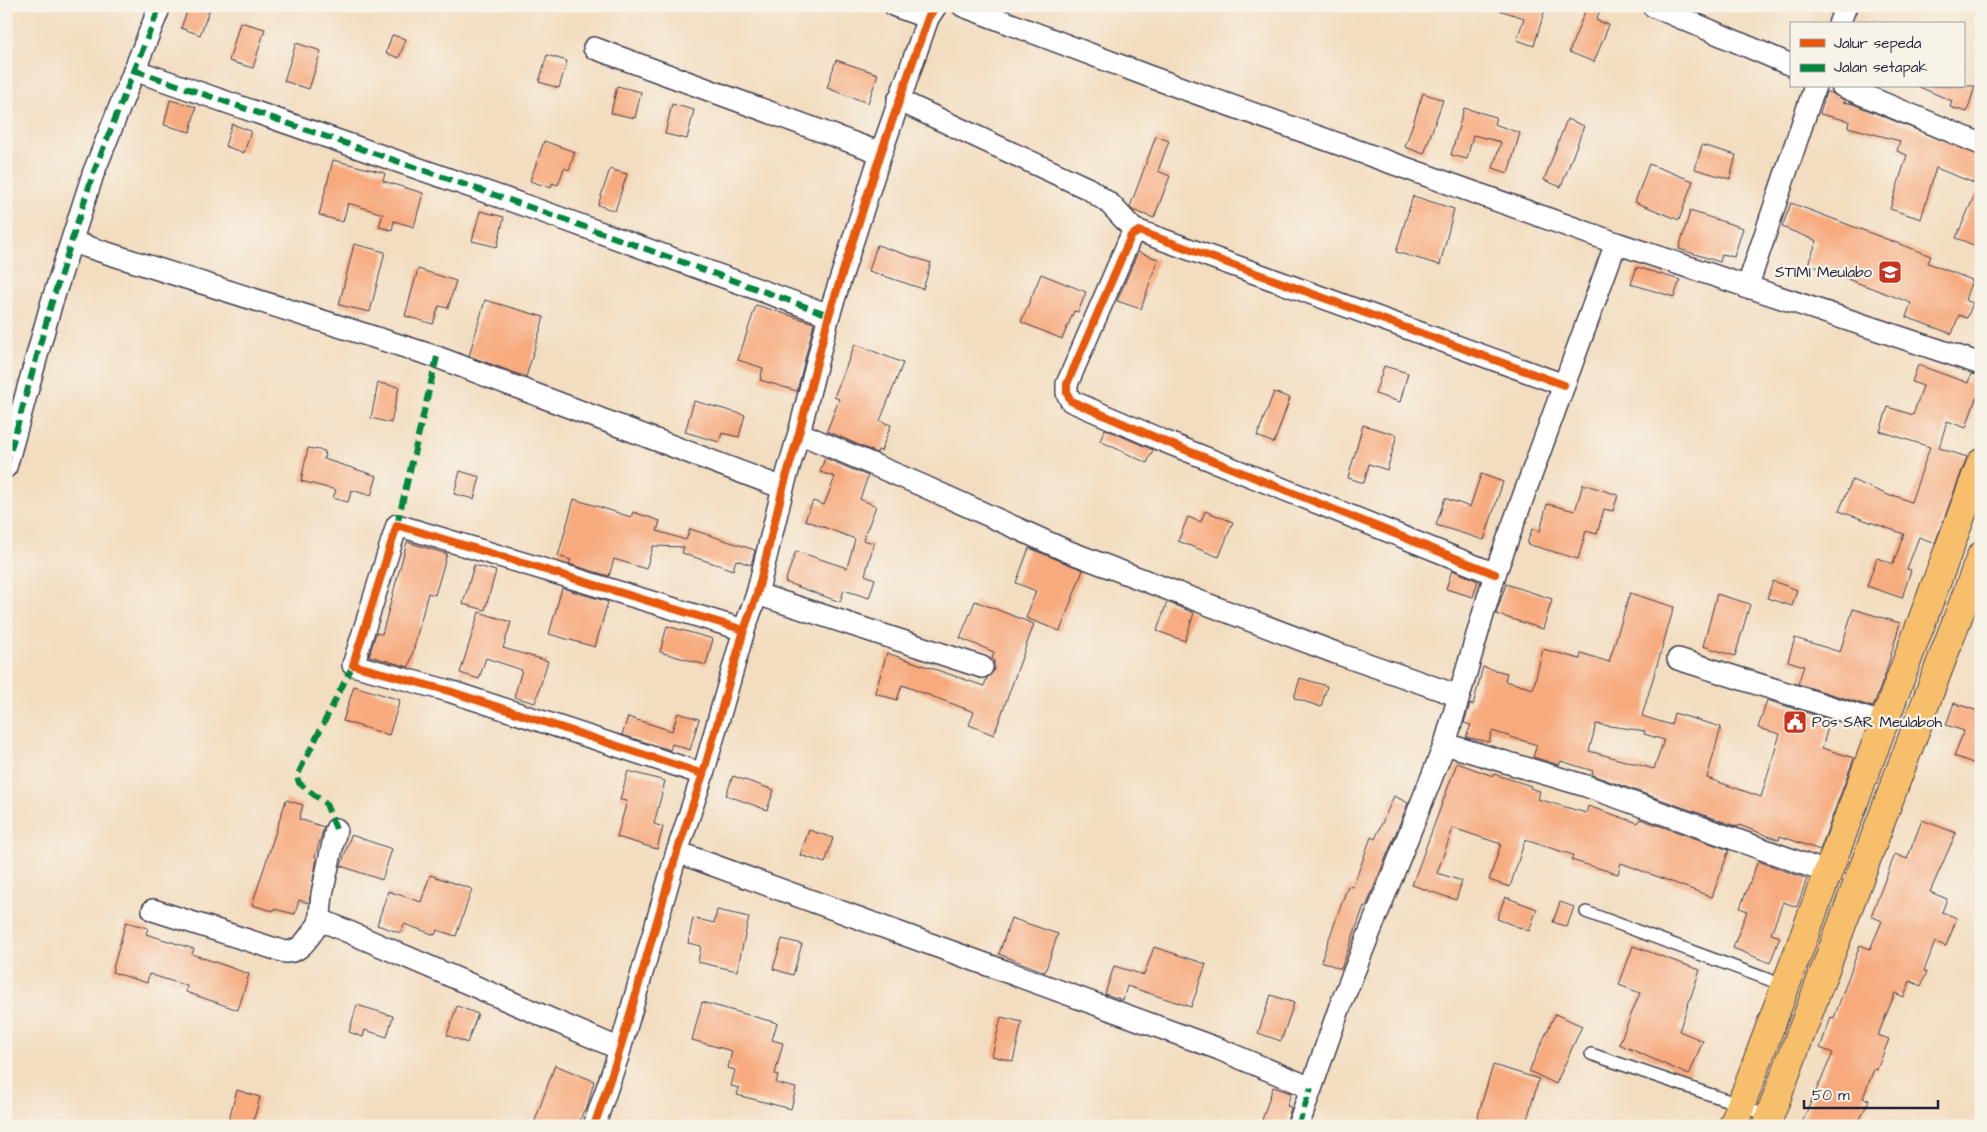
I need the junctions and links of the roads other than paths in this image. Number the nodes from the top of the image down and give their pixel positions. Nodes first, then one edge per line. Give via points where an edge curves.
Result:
1 (160, 6) edge
2 (895, 6) edge
3 (963, 6) edge
4 (1653, 6) edge
5 (1846, 6) edge
6 (932, 12) edge
7 (1840, 22) edge
8 (594, 48) dead end
9 (1790, 65) edge
10 (134, 70) junction
11 (1814, 88) edge
12 (1847, 88) edge
13 (898, 100) junction
14 (1981, 144) edge
15 (881, 153) junction
16 (1136, 232) junction
17 (72, 242) junction
18 (1616, 243) junction
19 (1747, 288) junction
20 (829, 315) junction
21 (1981, 364) edge
22 (1564, 385) junction
23 (799, 433) junction
24 (1981, 463) edge
25 (6, 467) edge
26 (783, 488) junction
27 (1981, 556) edge
28 (1495, 574) junction
29 (757, 594) junction
30 (744, 630) junction
31 (1678, 659) dead end
32 (982, 667) dead end
33 (1459, 696) junction
34 (1885, 724) junction
35 (1446, 744) junction
36 (703, 774) junction
37 (336, 829) dead end
38 (677, 852) junction
39 (1829, 873) junction
40 (153, 910) dead end
41 (1586, 912) dead end
42 (319, 924) junction
43 (1786, 986) junction
44 (620, 1049) junction
45 (1590, 1054) dead end
46 (1311, 1088) junction
47 (1737, 1116) edge
48 (1768, 1122) edge
49 (594, 1126) edge
50 (1298, 1126) edge

1 - 10 street
2 - 6 street
3 - 18 street via 1148,76
4 - 9 street
5 - 7 street
6 - 13 street
8 - 15 street
10 - 17 street via 93,174
10 - 20 street
11 - 19 street
12 - 14 street
13 - 15 street
13 - 16 street via 1089,189 1110,204
15 - 20 street
16 - 22 street
16 - 28 street via 1131,236 1067,384 1071,401
17 - 25 street
17 - 26 street via 437,357
18 - 19 street
18 - 22 street
19 - 21 street
20 - 23 street
22 - 28 street
23 - 26 street
23 - 33 street via 1067,551
24 - 34 highway
26 - 29 street
27 - 48 highway
28 - 33 street
29 - 30 street
29 - 32 street
30 - 36 street
30 - 36 street via 397,525 353,665 449,691
31 - 34 street
33 - 35 street
34 - 39 highway
35 - 39 street via 1586,786
35 - 46 street
36 - 38 street
37 - 42 street
38 - 44 street
38 - 46 street via 1219,1049
39 - 43 highway
40 - 42 street via 285,952 297,950
41 - 43 lane
42 - 44 street via 328,923 341,928
43 - 47 highway
44 - 49 street
45 - 47 lane
46 - 50 street
47 - 48 lane

